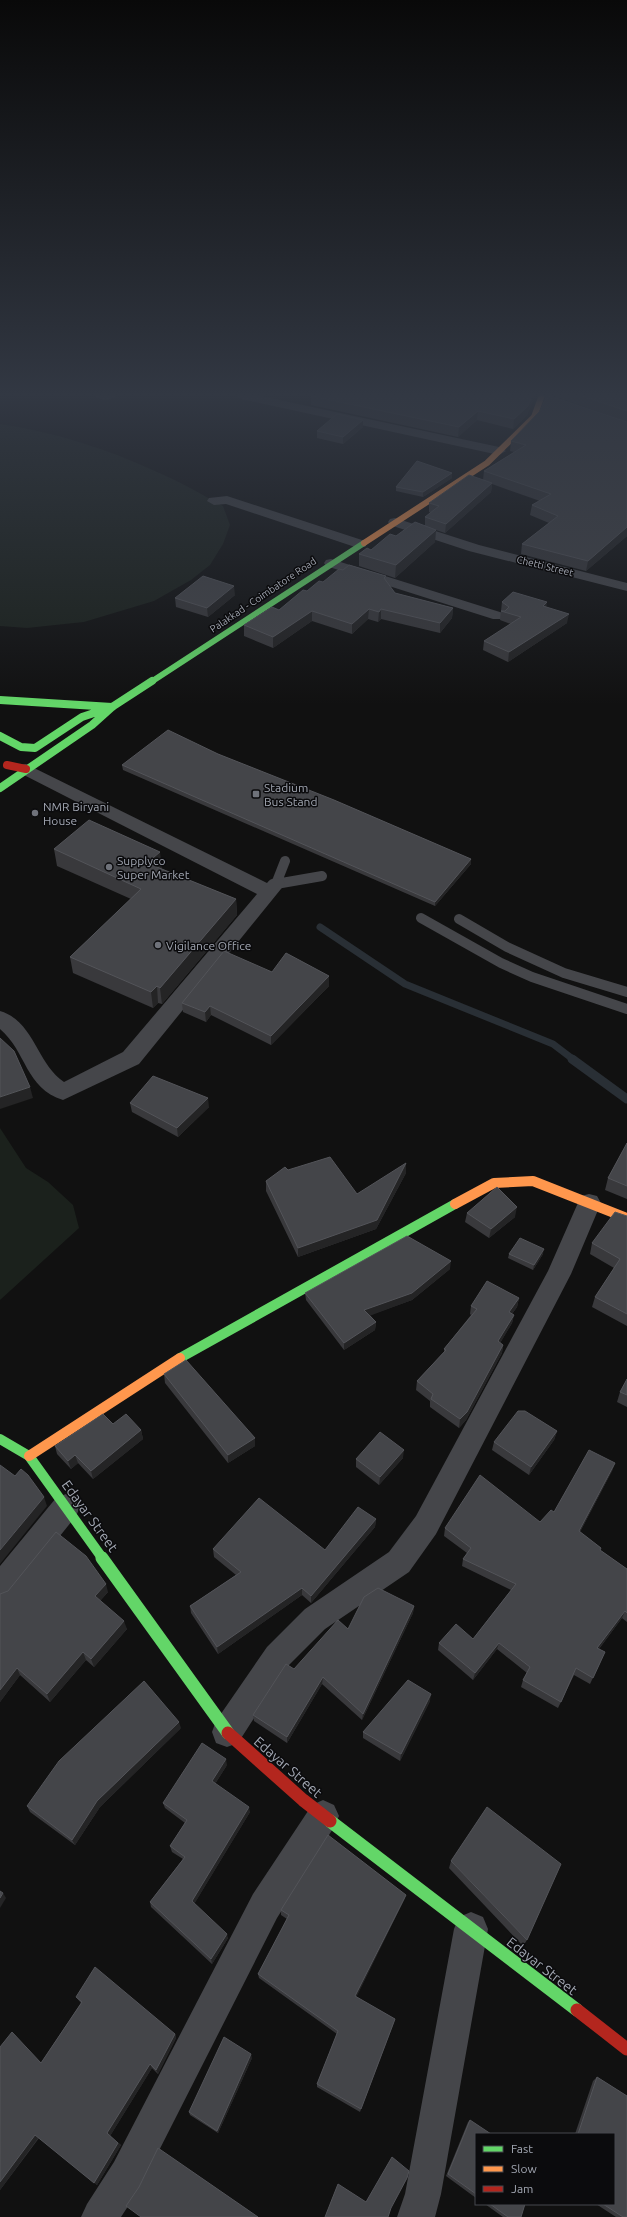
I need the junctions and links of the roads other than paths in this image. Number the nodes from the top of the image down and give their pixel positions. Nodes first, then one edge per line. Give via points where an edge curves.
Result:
1 (432, 498) edge
2 (214, 501) dead end
3 (395, 522) junction
4 (360, 544) junction
5 (331, 563) junction
6 (627, 587) edge
7 (498, 616) dead end
8 (0, 700) edge
9 (112, 707) junction
10 (0, 736) edge
11 (2, 765) edge
12 (26, 769) junction
13 (0, 788) edge
14 (285, 861) dead end
15 (322, 876) dead end
16 (273, 888) junction
17 (421, 918) dead end
18 (459, 918) dead end
19 (518, 952) junction
20 (505, 965) junction
21 (627, 992) edge
22 (627, 1009) edge
23 (0, 1018) edge
24 (589, 1203) junction
25 (627, 1218) edge
26 (0, 1439) edge
27 (29, 1456) junction
28 (66, 1507) junction
29 (0, 1588) edge
30 (227, 1732) junction
31 (323, 1816) junction
32 (472, 1929) junction
33 (627, 2049) edge
34 (100, 2217) edge
35 (416, 2217) edge

1 - 3 main road, Palakkad - Coimbatore Road
2 - 4 street via 227,500
3 - 4 main road, Palakkad - Coimbatore Road
3 - 6 street, Chetti Street via 474,548
4 - 5 main road, Palakkad - Coimbatore Road
5 - 7 street
5 - 9 main road, Palakkad - Coimbatore Road
8 - 9 main road
9 - 10 main road via 82,717 35,748 26,749
9 - 12 main road, Palakkad - Coimbatore Road via 92,725
11 - 12 main road
12 - 13 main road, Palakkad - Coimbatore Road
12 - 16 street
14 - 16 lane
15 - 16 lane
16 - 23 street via 130,1058 63,1092 46,1081 17,1032
17 - 20 lane
18 - 19 lane
19 - 20 lane
19 - 21 lane via 564,973
20 - 22 lane via 532,977
24 - 25 main road
24 - 27 main road via 533,1181 494,1183 151,1375
24 - 30 street via 555,1281 426,1525 399,1562 315,1619 277,1657
26 - 27 main road, Edayar Street
27 - 28 main road, Edayar Street
28 - 29 street
28 - 30 main road, Edayar Street
30 - 31 main road, Edayar Street
31 - 32 main road, Edayar Street
31 - 34 street via 264,1906 127,2174
32 - 33 main road, Edayar Street
32 - 35 street via 423,2194

